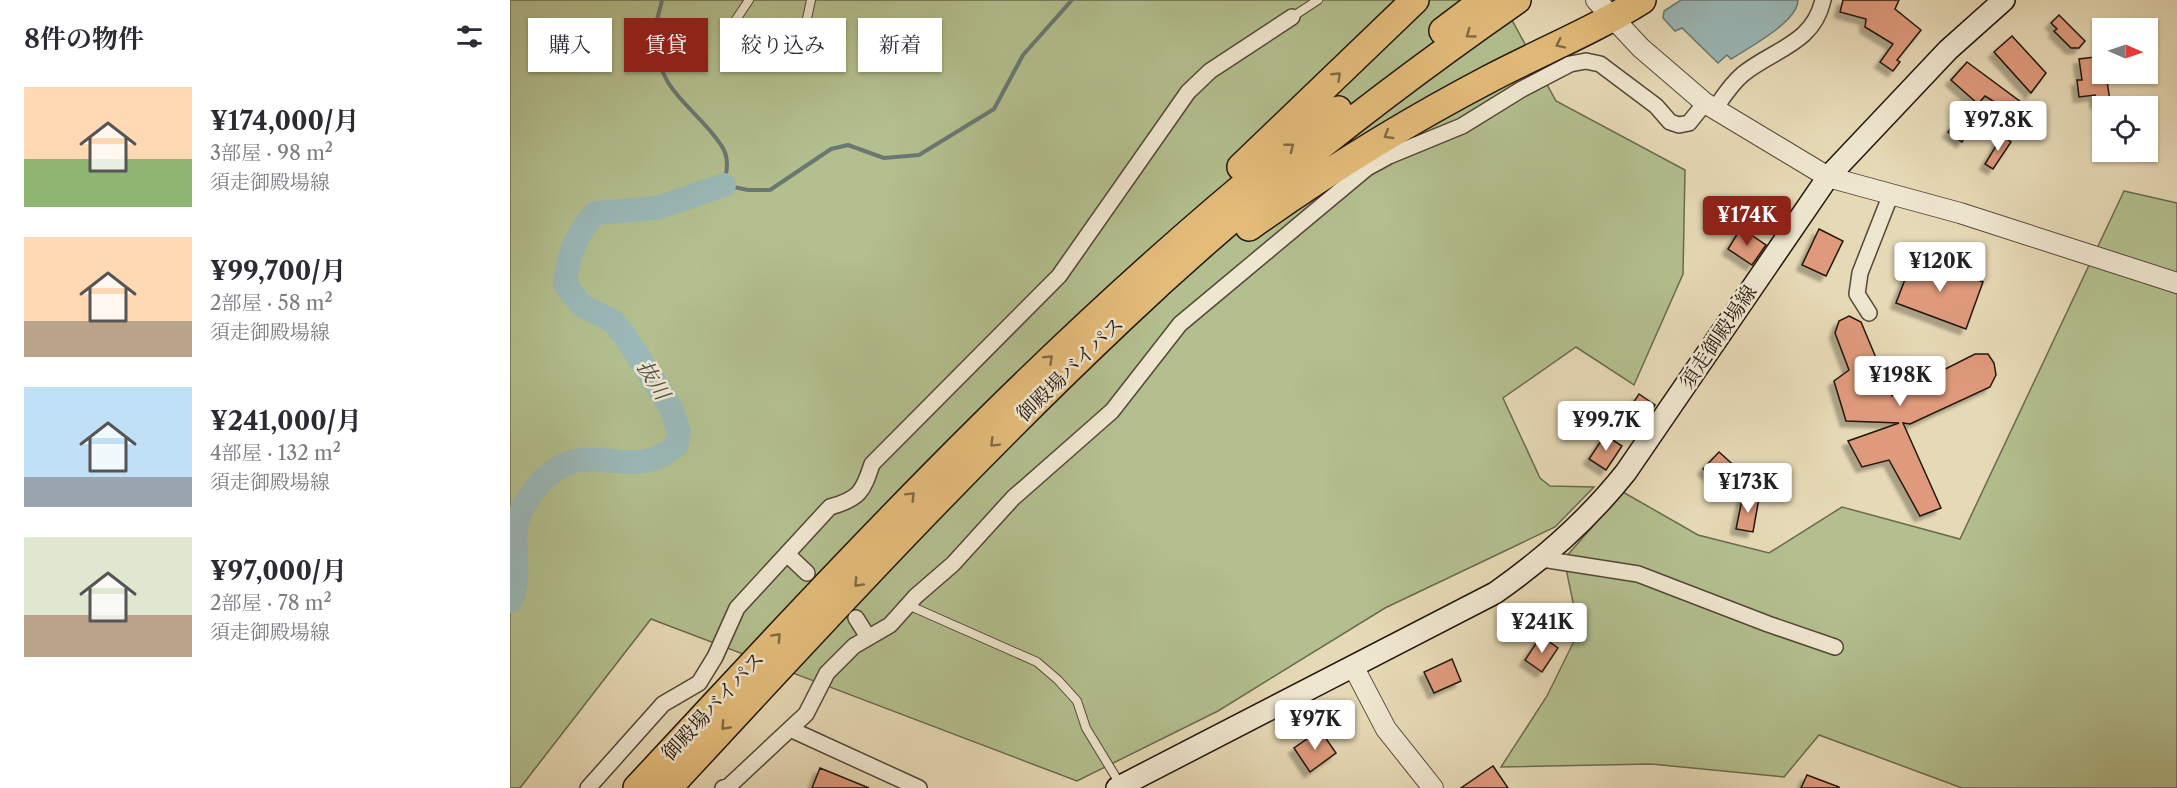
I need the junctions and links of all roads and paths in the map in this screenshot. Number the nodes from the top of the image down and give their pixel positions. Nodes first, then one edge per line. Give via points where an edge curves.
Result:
1 (749, 0) edge
2 (811, 0) edge
3 (1318, 0) edge
4 (1415, 0) edge
5 (1484, 0) edge
6 (1517, 0) edge
7 (1642, 0) edge
8 (1823, 0) edge
9 (2004, 0) edge
10 (1605, 9) edge
11 (1292, 17) joint
12 (1709, 106) junction
13 (1828, 177) junction
14 (1891, 194) junction
15 (2177, 283) edge
16 (1869, 313) dead end
17 (1071, 338) junction
18 (1051, 387) junction
19 (787, 554) junction
20 (1542, 559) junction
21 (807, 573) dead end
22 (908, 605) junction
23 (856, 618) dead end
24 (867, 637) junction
25 (1835, 647) dead end
26 (1353, 666) junction
27 (790, 729) junction
28 (1119, 787) edge
29 (588, 788) edge
30 (637, 788) edge
31 (668, 788) edge
32 (723, 788) edge
33 (919, 788) edge
34 (1433, 788) edge

1 - 2 lane via 732,27 742,47 763,55 790,52 803,37
3 - 11 lane
17 -> 4 highway
17 -> 5 highway, 御殿場バイパス via 1284,151
6 -> 18 highway, 御殿場バイパス via 1299,164 1124,316
7 - 10 highway
8 - 12 street via 1814,26 1745,72
9 - 13 main road, 須走御殿場線 via 1948,50
10 - 12 street via 1641,48
10 -> 18 highway via 1332,169 1207,258
11 - 19 street via 1210,71 1188,92 1059,276 872,464 864,489 850,501 830,507
12 - 13 street
12 - 22 street via 1689,123 1670,122 1656,106 1600,64 1586,61 1570,64 1462,126 1367,168 1187,318 1112,411 1028,483 953,564
13 - 14 street
13 - 20 main road, 須走御殿場線 via 1626,472 1604,500
14 - 15 street
14 - 16 street via 1860,273 1857,294
30 -> 17 highway, 御殿場バイパス via 879,528
18 -> 31 highway, 御殿場バイパス via 897,541
19 - 21 street
19 - 29 street via 737,609 699,683 663,704
20 - 25 street via 1638,574
20 - 26 main road, 須走御殿場線 via 1495,593
22 - 24 street via 890,625
22 - 28 lane via 1037,662 1058,680 1077,701 1086,728
23 - 24 street
24 - 27 street via 827,673 806,714
26 - 28 main road, 須走御殿場線
26 - 34 street via 1386,729
27 - 32 street
27 - 33 street

